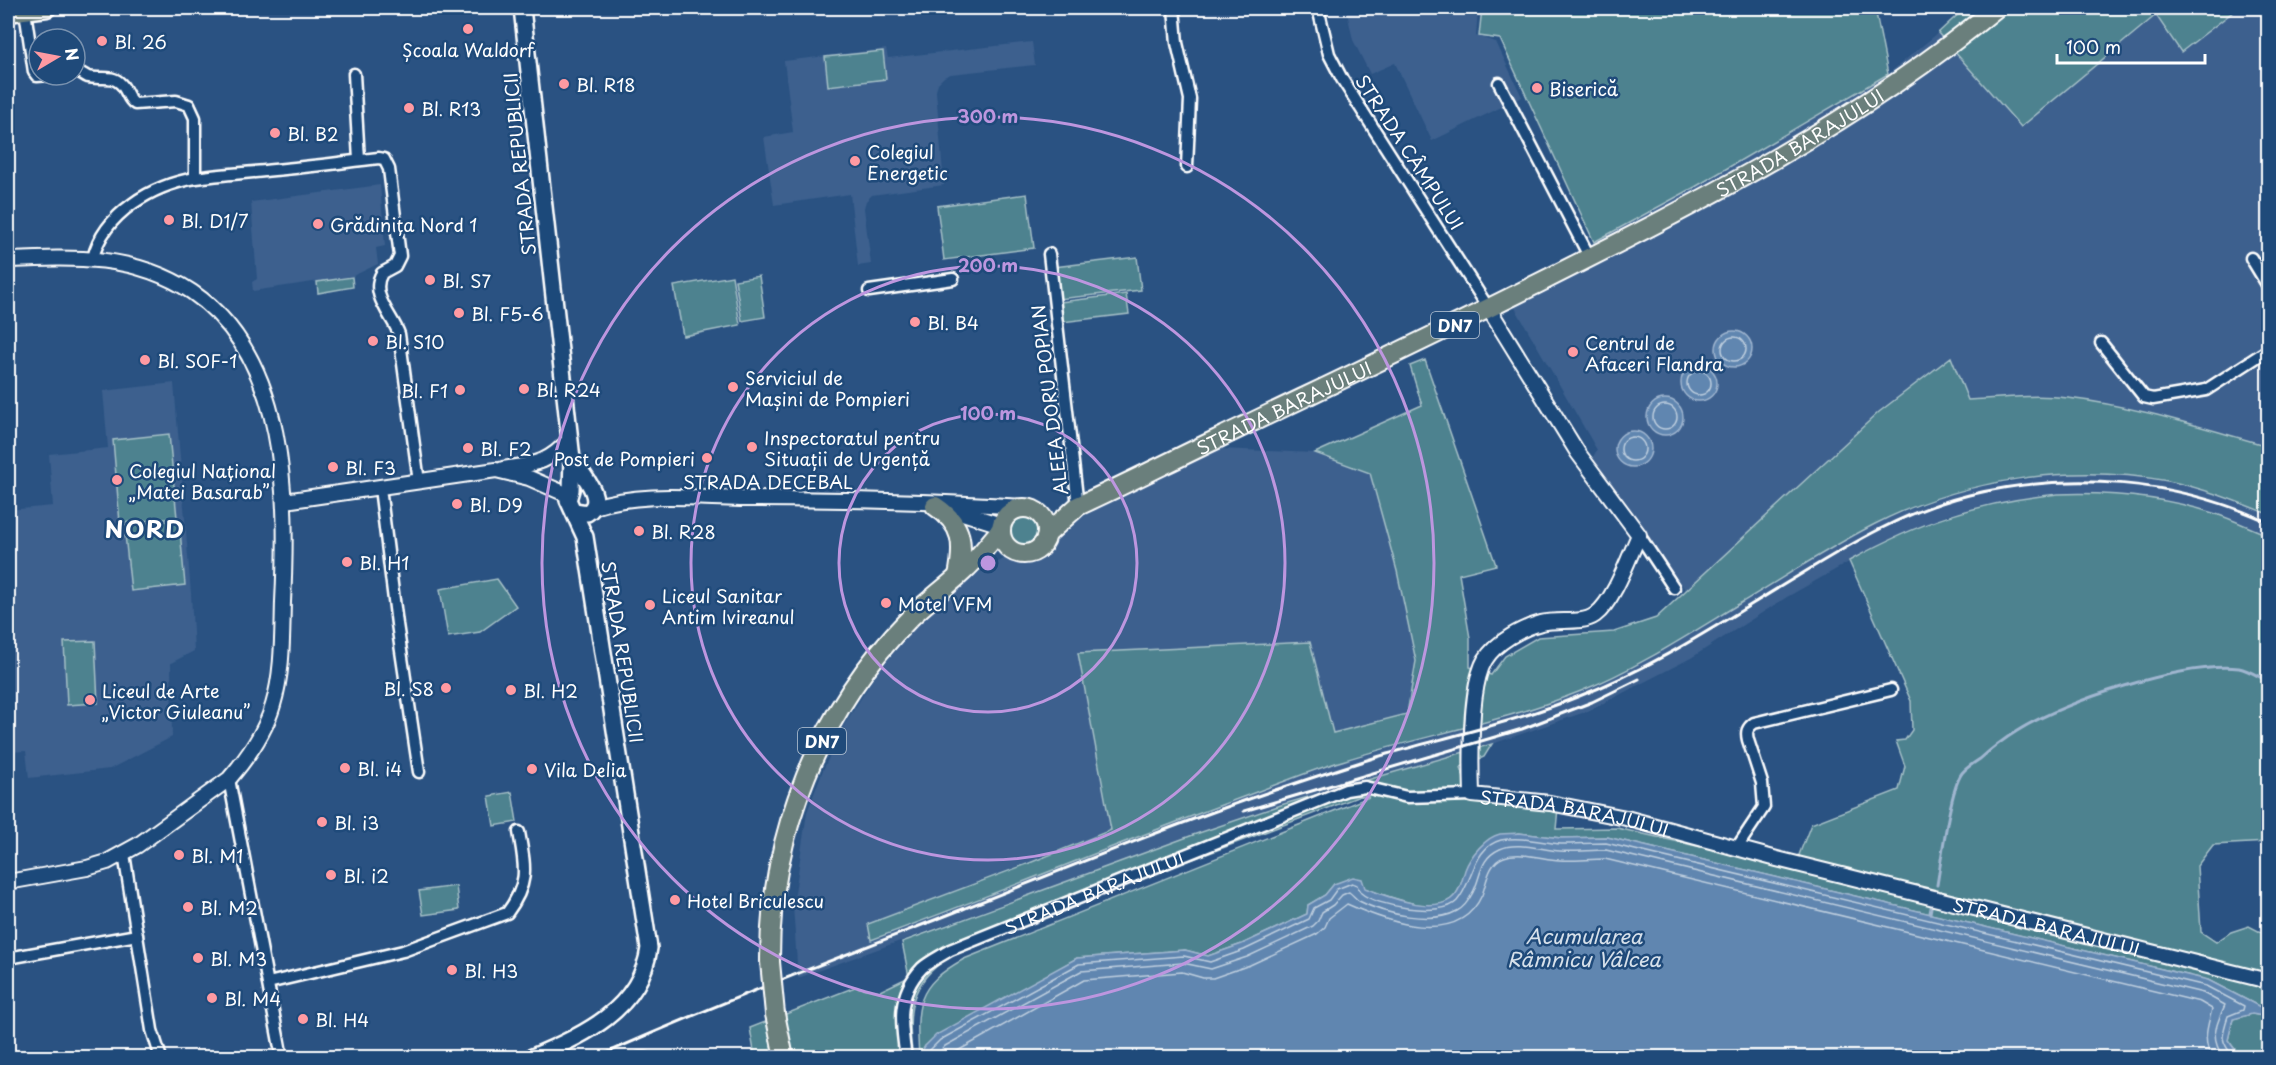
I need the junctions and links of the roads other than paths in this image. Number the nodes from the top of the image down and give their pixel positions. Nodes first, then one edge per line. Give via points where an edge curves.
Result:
1 (47, 8) edge
2 (522, 8) edge
3 (1174, 8) edge
4 (1318, 8) edge
5 (1996, 8) edge
6 (36, 9) edge
7 (8, 13) edge
8 (35, 27) edge
9 (354, 74) dead end
10 (87, 76) edge
11 (1499, 83) dead end
12 (359, 160) junction
13 (1187, 167) dead end
14 (195, 178) junction
15 (1049, 254) dead end
16 (93, 258) junction
17 (1590, 258) junction
18 (2251, 258) dead end
19 (8, 260) edge
20 (953, 279) dead end
21 (2268, 286) edge
22 (869, 291) dead end
23 (1489, 309) junction
24 (2100, 343) dead end
25 (2268, 350) edge
26 (570, 439) junction
27 (572, 459) junction
28 (496, 470) junction
29 (419, 482) junction
30 (380, 488) junction
31 (570, 493) junction
32 (592, 500) junction
33 (285, 501) junction
34 (916, 502) junction
35 (935, 506) junction
36 (1078, 506) junction
37 (1029, 508) junction
38 (574, 511) junction
39 (1001, 527) junction
40 (1047, 534) junction
41 (1639, 536) junction
42 (585, 537) junction
43 (1020, 554) junction
44 (963, 572) junction
45 (1674, 588) dead end
46 (1891, 690) dead end
47 (419, 772) dead end
48 (229, 779) junction
49 (1472, 795) junction
50 (519, 832) dead end
51 (1736, 849) junction
52 (124, 854) junction
53 (8, 882) edge
54 (137, 935) junction
55 (8, 958) edge
56 (2268, 981) edge
57 (268, 983) junction
58 (161, 1058) edge
59 (282, 1058) edge
60 (530, 1058) edge
61 (639, 1058) edge
62 (646, 1058) edge
63 (784, 1058) edge
64 (906, 1058) edge

1 - 6 main road
2 - 26 main road, STRADA REPUBLICII
3 - 13 street via 1177,43 1190,99
4 - 23 street, STRADA CÂMPULUI via 1329,54 1342,79
5 - 17 highway, STRADA BARAJULUI / DN7 via 1946,48 1827,129
6 - 7 main road
6 - 8 street
9 - 12 street
10 - 14 street via 119,81 135,104 176,101 189,105 195,118
11 - 17 street
12 - 14 street
12 - 29 street via 379,158 387,163 400,252 399,261 382,273 378,284 381,301 399,334
14 - 16 street via 165,188 124,210 107,226
15 - 36 street, ALEEA DORU POPIAN
16 - 19 street
16 - 33 street via 131,264 167,278 215,311 236,337 252,363 268,405
17 - 23 highway, STRADA BARAJULUI / DN7
18 - 21 street
20 - 22 street
23 - 36 highway, STRADA BARAJULUI / DN7
23 - 41 street via 1578,453
24 - 25 street via 2144,397 2152,399 2205,390
26 - 27 main road, STRADA REPUBLICII
26 - 28 street via 541,462
27 - 31 main road, STRADA REPUBLICII
27 - 32 main road, STRADA REPUBLICII
28 - 29 street
28 - 31 street
29 - 30 street
30 - 33 street
30 - 47 street
31 - 32 main road via 579,486
31 - 38 main road, STRADA REPUBLICII via 568,504
32 - 34 street, STRADA DECEBAL
32 - 38 main road via 582,514
32 - 42 main road, STRADA REPUBLICII
33 - 48 street via 277,690 257,741
34 - 35 street, STRADA DECEBAL
34 - 37 street, STRADA DECEBAL
35 - 39 street, STRADA DECEBAL via 977,516
35 - 44 highway via 951,519 959,533
36 - 37 highway, STRADA BARAJULUI / DN7
36 - 40 highway, STRADA BARAJULUI / DN7
37 - 39 highway, DN7 via 1009,512
37 - 40 highway via 1044,519
38 - 42 main road, STRADA REPUBLICII
39 - 43 highway via 1008,548
39 - 44 highway, DN7
40 - 43 highway, DN7 via 1036,550
41 - 45 street
41 - 49 street via 1596,614 1530,627 1502,643 1486,658 1473,716
42 - 60 main road, STRADA REPUBLICII via 646,924 648,958 638,985 627,1000 596,1025
43 - 44 highway, DN7 via 993,559
44 - 63 highway, DN7, bridge via 910,618 872,662 843,702 799,793 782,851 771,915 770,962
46 - 51 street via 1749,727 1746,734 1762,783 1764,807
48 - 52 street
48 - 57 street
49 - 51 street, STRADA BARAJULUI via 1575,807
49 - 64 street, STRADA BARAJULUI via 1417,798 1365,787 1346,790 950,950 922,969 910,987 900,1021
50 - 57 street via 524,881 507,913 404,951
51 - 56 street, STRADA BARAJULUI
52 - 53 street via 87,868
52 - 54 street
54 - 55 street
54 - 58 street via 152,1030
57 - 59 street
61 - 62 street

